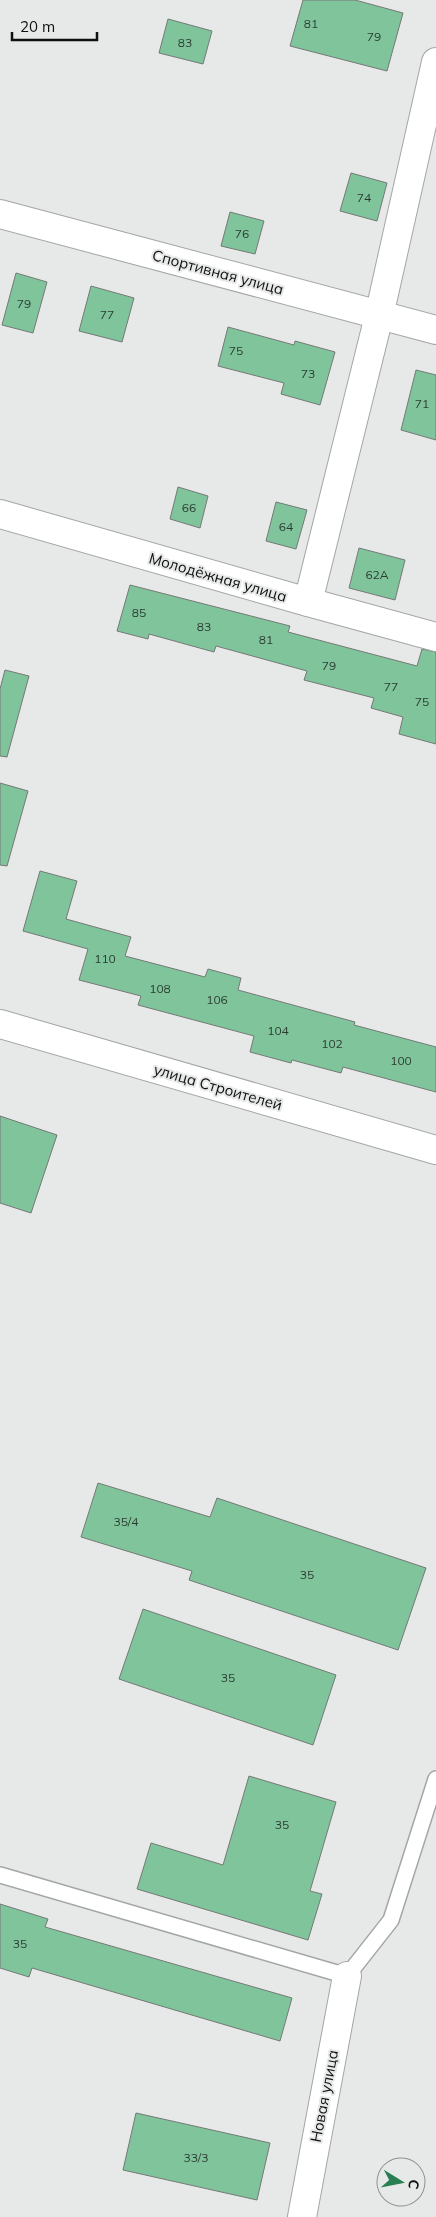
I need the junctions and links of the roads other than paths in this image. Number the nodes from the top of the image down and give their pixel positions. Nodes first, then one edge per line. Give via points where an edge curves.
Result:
1 (436, 62) edge
2 (0, 214) edge
3 (379, 316) junction
4 (436, 330) edge
5 (0, 514) edge
6 (308, 602) junction
7 (436, 637) edge
8 (0, 1024) edge
9 (436, 1150) edge
10 (436, 1779) edge
11 (0, 1875) edge
12 (347, 1976) junction
13 (302, 2217) edge

1 - 3 street
2 - 3 street, Спортивная улица
3 - 4 street, Спортивная улица
3 - 6 street
5 - 6 street, Молодёжная улица
6 - 7 street, Молодёжная улица
8 - 9 street, улица Строителей
10 - 12 lane via 391,1920
11 - 12 lane
12 - 13 street, Новая улица

